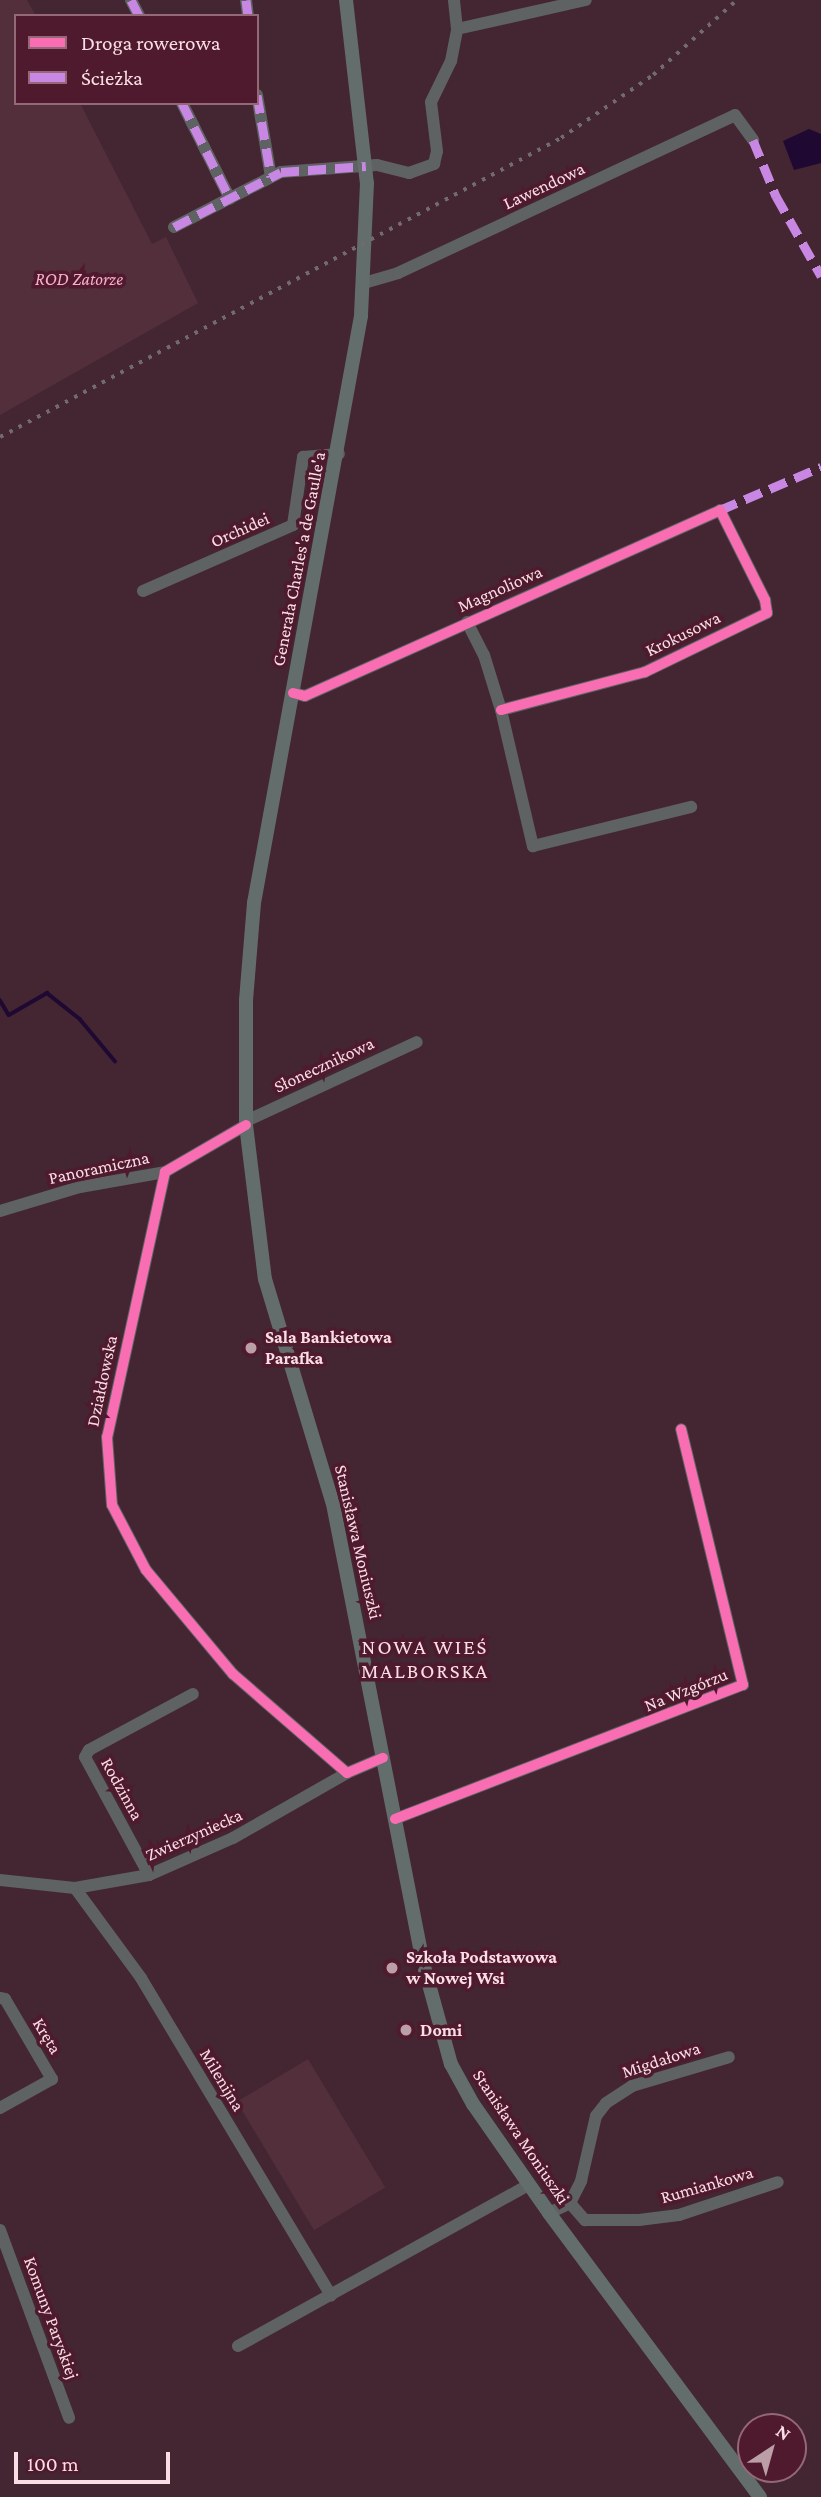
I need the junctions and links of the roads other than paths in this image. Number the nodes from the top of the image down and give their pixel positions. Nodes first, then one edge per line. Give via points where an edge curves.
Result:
1 (346, 0) edge
2 (454, 0) edge
3 (586, 0) edge
4 (457, 29) junction
5 (183, 105) edge
6 (259, 105) edge
7 (753, 140) dead end
8 (366, 166) junction
9 (271, 177) junction
10 (230, 199) junction
11 (174, 227) dead end
12 (364, 284) junction
13 (339, 454) junction
14 (720, 510) joint
15 (143, 591) dead end
16 (467, 622) junction
17 (293, 693) junction
18 (501, 709) junction
19 (691, 807) dead end
20 (417, 1042) dead end
21 (246, 1123) junction
22 (165, 1172) junction
23 (0, 1211) edge
24 (681, 1429) dead end
25 (193, 1694) dead end
26 (383, 1758) junction
27 (347, 1773) junction
28 (395, 1819) junction
29 (149, 1875) junction
30 (0, 1880) edge
31 (75, 1888) junction
32 (0, 1998) edge
33 (729, 2057) dead end
34 (0, 2108) edge
35 (778, 2182) dead end
36 (529, 2185) junction
37 (570, 2203) junction
38 (549, 2213) junction
39 (0, 2230) edge
40 (331, 2296) junction
41 (238, 2346) dead end
42 (69, 2418) dead end
43 (760, 2497) edge

1 - 8 main road, Generała Charles'a de Gaulle'a
2 - 4 street
3 - 4 street
4 - 8 street via 449,67 430,102 438,160 410,173
5 - 10 street
6 - 9 street
7 - 12 street, Lawendowa via 735,115 405,270
8 - 9 street via 281,172
8 - 12 main road, Generała Charles'a de Gaulle'a
9 - 10 street
10 - 11 street
12 - 13 main road, Generała Charles'a de Gaulle'a
13 - 15 street, Orchidei via 303,457 293,525
13 - 17 main road, Generała Charles'a de Gaulle'a
14 - 16 street, Magnoliowa
14 - 18 street, Krokusowa via 765,600 766,613 645,671
16 - 17 street, Magnoliowa via 305,695
16 - 18 street
17 - 21 main road, Generała Charles'a de Gaulle'a via 254,903 246,1000
18 - 19 street via 533,846
20 - 21 street, Słonecznikowa
21 - 22 street
21 - 26 main road, Stanisława Moniuszki via 265,1279 332,1504
22 - 23 street, Panoramiczna via 80,1186
22 - 27 street, Działdowska via 107,1437 112,1505 146,1570 204,1644
24 - 28 street, Na Wzgórzu via 743,1685
25 - 29 street, Rodzinna via 89,1750 85,1758
26 - 27 street
26 - 28 main road, Stanisława Moniuszki
27 - 29 street, Zwierzyniecka via 233,1838
28 - 36 main road, Stanisława Moniuszki via 422,1959 451,2064
29 - 31 street, Zwierzyniecka
30 - 31 street, Zwierzyniecka
31 - 40 street, Milenijna via 141,1978
32 - 34 street, Kręta via 5,1998 52,2079
33 - 37 street, Migdałowa via 632,2086 606,2103 596,2116 581,2180
35 - 37 street, Rumiankowa via 679,2215 639,2220 585,2220
36 - 38 main road, Stanisława Moniuszki
36 - 40 street
37 - 38 street
38 - 43 main road, Stanisława Moniuszki
39 - 42 street, Komuny Paryskiej
40 - 41 street

